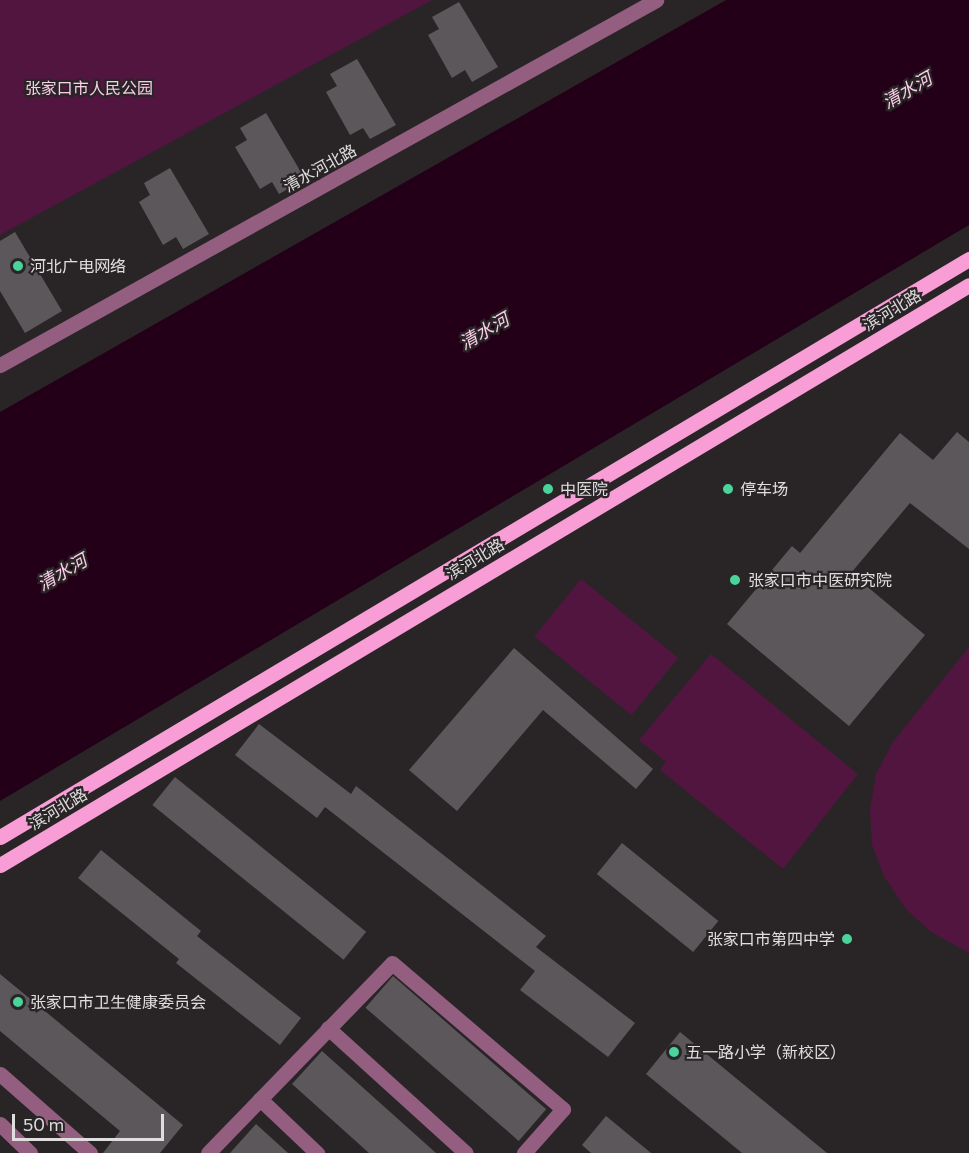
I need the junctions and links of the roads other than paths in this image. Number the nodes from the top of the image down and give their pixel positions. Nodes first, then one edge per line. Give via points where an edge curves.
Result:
1 (656, 0) edge
2 (969, 259) edge
3 (969, 285) edge
4 (0, 365) edge
5 (0, 837) edge
6 (0, 866) edge
7 (328, 1028) junction
8 (0, 1074) edge
9 (260, 1100) junction
10 (0, 1124) edge
11 (30, 1153) edge
12 (90, 1153) edge
13 (208, 1153) edge
14 (317, 1153) edge
15 (466, 1153) edge
16 (524, 1153) edge

1 - 4 street, 清水河北路
2 - 5 main road, 滨河北路
3 - 6 main road, 滨河北路
7 - 9 street
7 - 15 street
7 - 16 street via 392,963 563,1109
8 - 12 street
9 - 13 street
9 - 14 street
10 - 11 street

